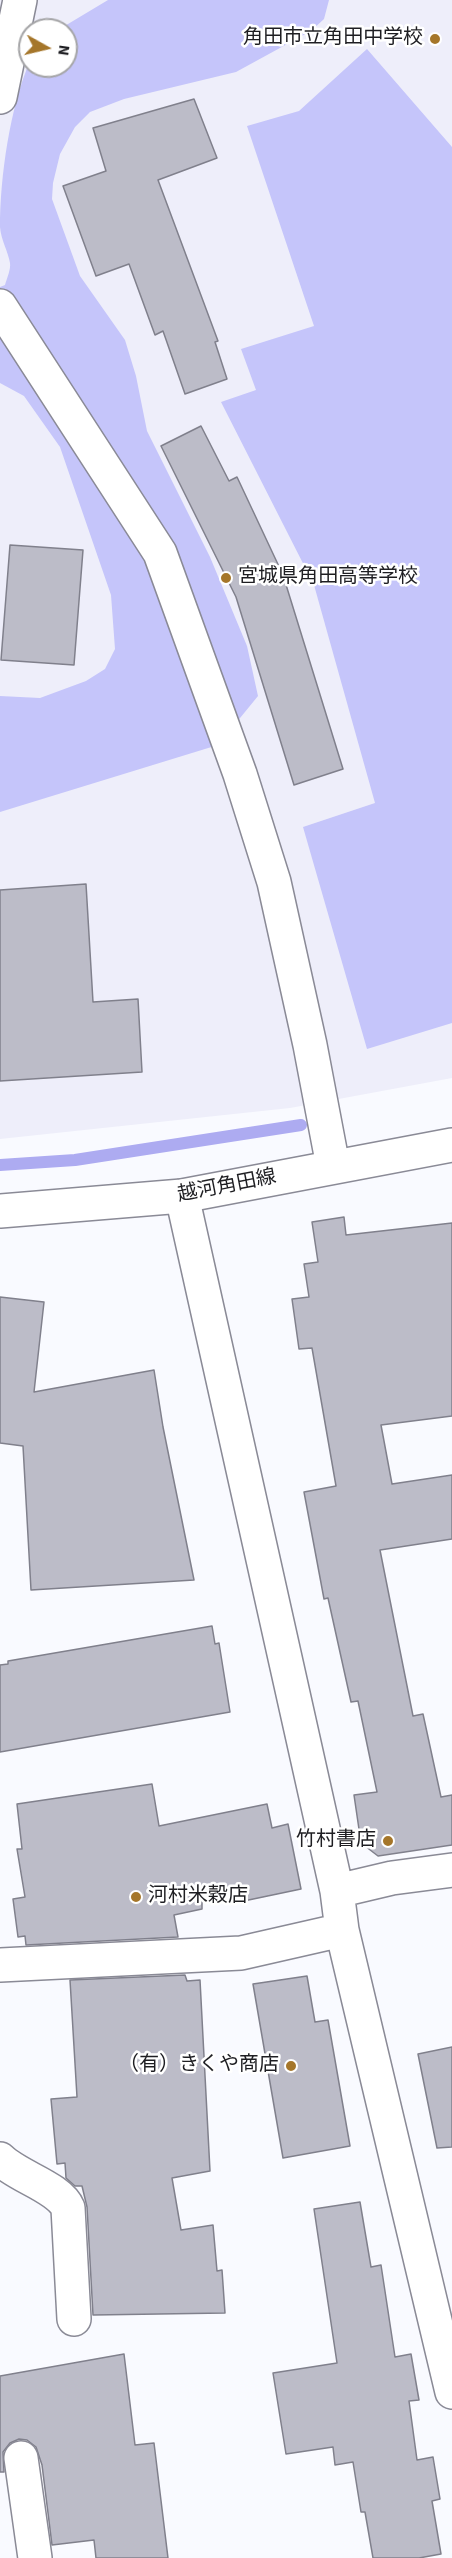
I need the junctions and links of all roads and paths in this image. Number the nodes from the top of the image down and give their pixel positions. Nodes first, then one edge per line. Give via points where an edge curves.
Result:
1 (20, 0) edge
2 (0, 97) edge
3 (0, 306) edge
4 (452, 1145) edge
5 (333, 1166) junction
6 (182, 1196) junction
7 (0, 1211) edge
8 (452, 1870) edge
9 (337, 1891) junction
10 (342, 1930) junction
11 (0, 1965) edge
12 (0, 2159) edge
13 (74, 2319) dead end
14 (452, 2392) edge
15 (21, 2458) dead end
16 (13, 2497) edge
17 (35, 2558) edge

1 - 2 street
3 - 5 street via 160,553 240,774 274,882
4 - 5 street, 越河角田線
5 - 6 street, 越河角田線
6 - 7 street, 越河角田線
6 - 9 street
8 - 9 street
9 - 10 street
10 - 11 street via 241,1953
10 - 14 street
12 - 13 street via 10,2169 63,2198 68,2208
15 - 16 street
16 - 17 street

